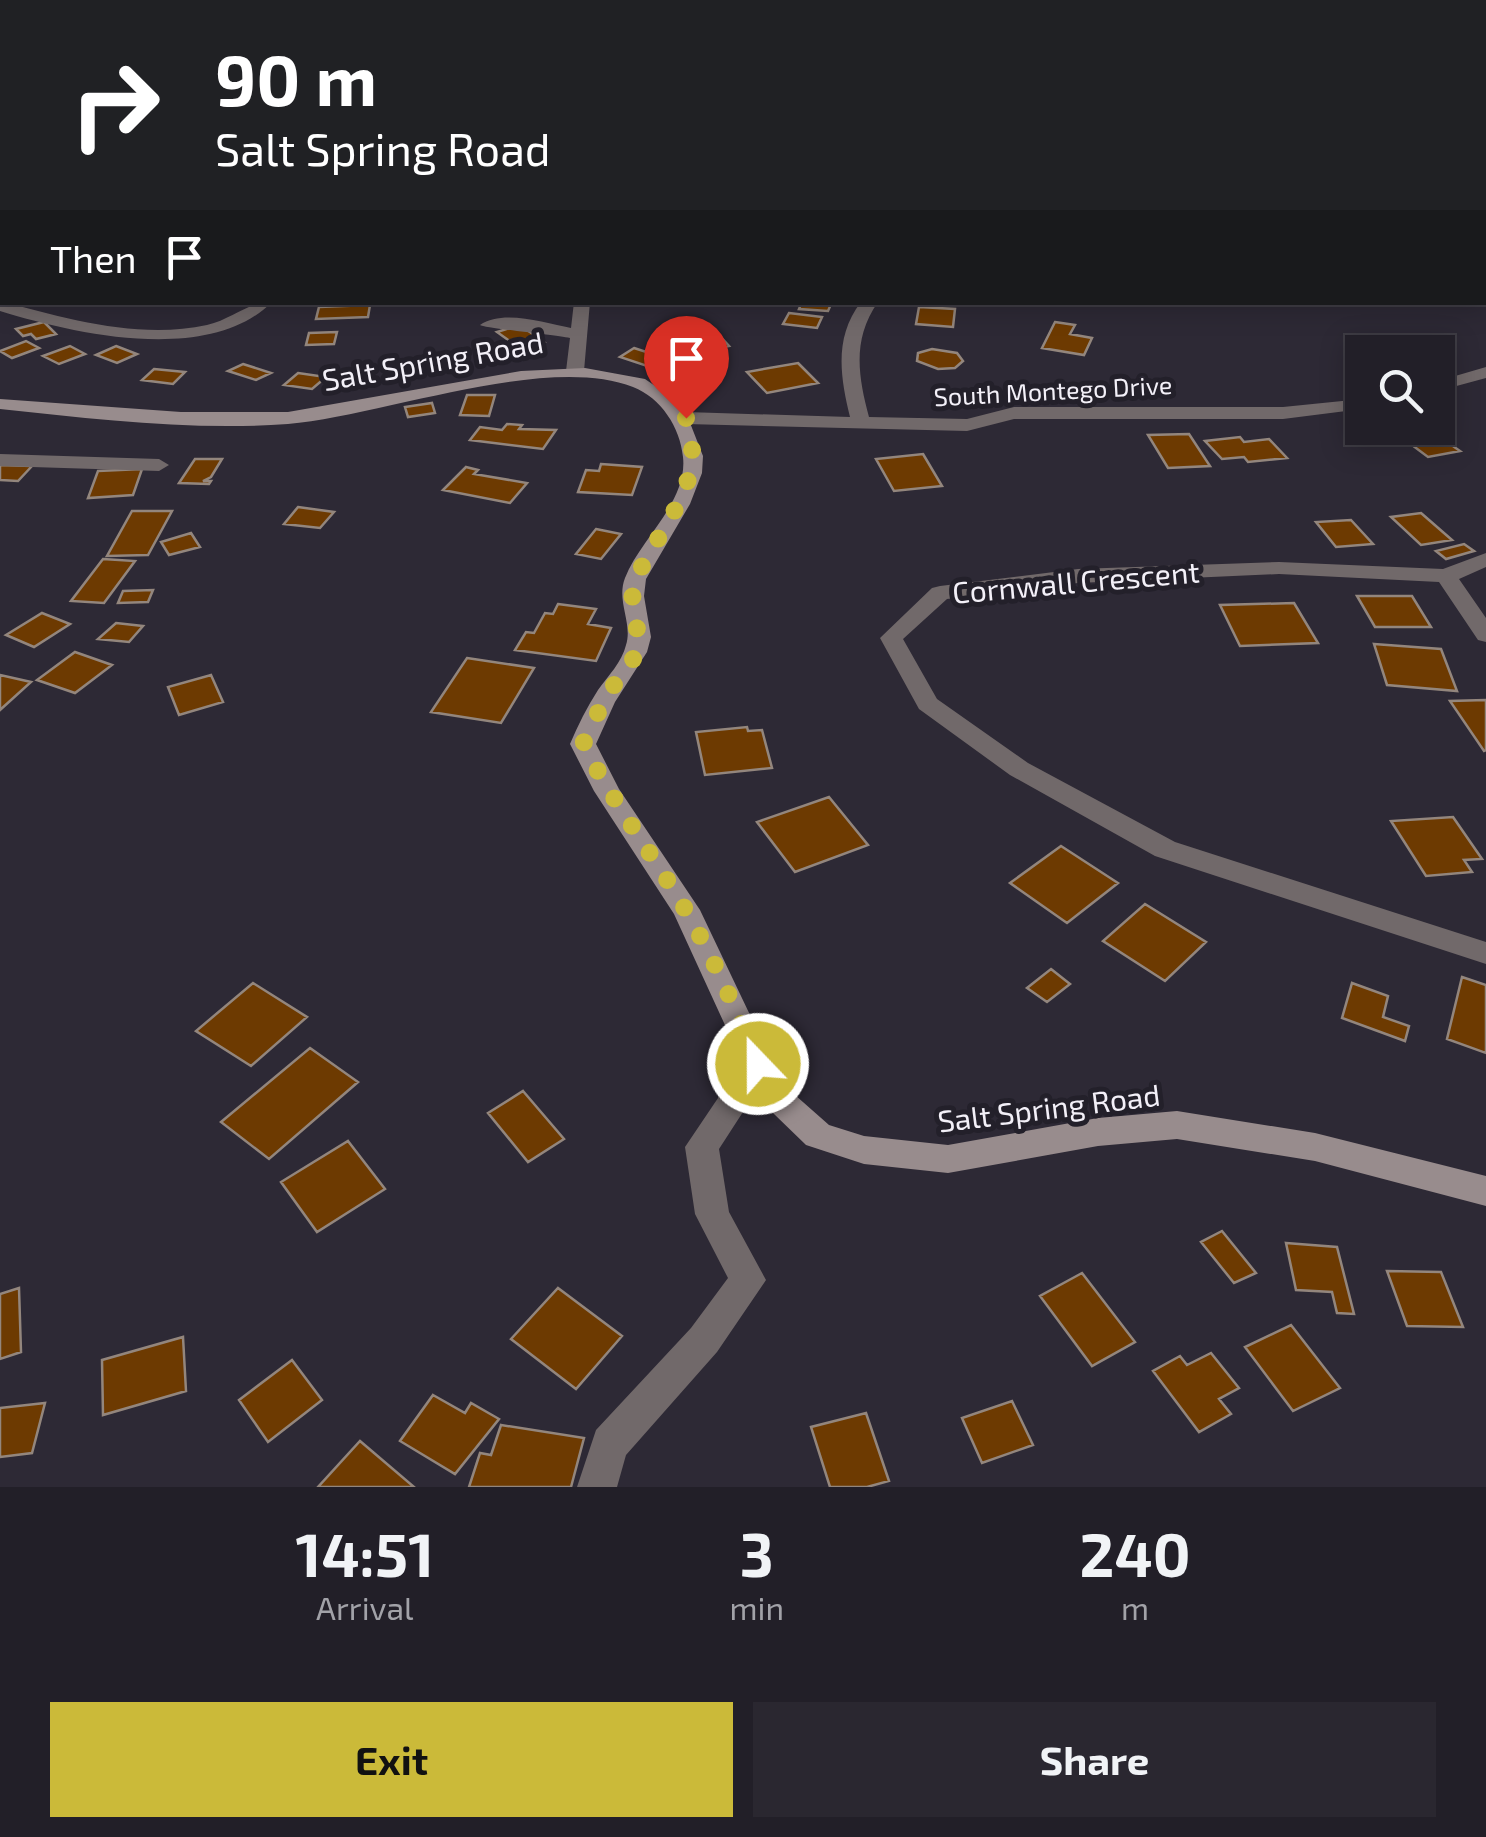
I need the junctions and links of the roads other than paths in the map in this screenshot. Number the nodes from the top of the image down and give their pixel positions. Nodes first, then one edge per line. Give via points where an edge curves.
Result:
1 (261, 305) edge
2 (582, 305) edge
3 (867, 305) edge
4 (0, 306) edge
5 (488, 325) dead end
6 (579, 334) junction
7 (575, 371) junction
8 (1486, 372) edge
9 (1455, 381) edge
10 (0, 404) edge
11 (1345, 406) edge
12 (686, 418) junction
13 (860, 419) junction
14 (0, 460) edge
15 (159, 465) dead end
16 (1486, 559) edge
17 (1446, 576) junction
18 (1486, 636) edge
19 (1486, 953) edge
20 (758, 1064) junction
21 (1486, 1191) edge
22 (597, 1487) edge

1 - 4 street via 232,322 155,333 116,333
2 - 6 street
3 - 13 street via 856,316 847,372
5 - 6 street
6 - 7 street
7 - 10 street, Salt Spring Road via 288,418
7 - 12 street, Salt Spring Road via 612,373 647,387
8 - 9 street
11 - 13 street, South Montego Drive via 1283,413 1014,414 967,425
12 - 13 street, South Montego Drive
12 - 20 street, Salt Spring Road via 694,460 683,496 633,582 640,640 583,744 686,910
14 - 15 street
16 - 17 street, Cornwall Crescent
17 - 18 street
17 - 19 street, Cornwall Crescent via 1279,568 1078,576 940,593 891,638 928,704 1018,769 1165,849
20 - 21 street, Salt Spring Road via 784,1104 818,1135 864,1150 948,1159 1177,1124 1315,1147
20 - 22 street via 702,1148 712,1214 748,1280 610,1444

